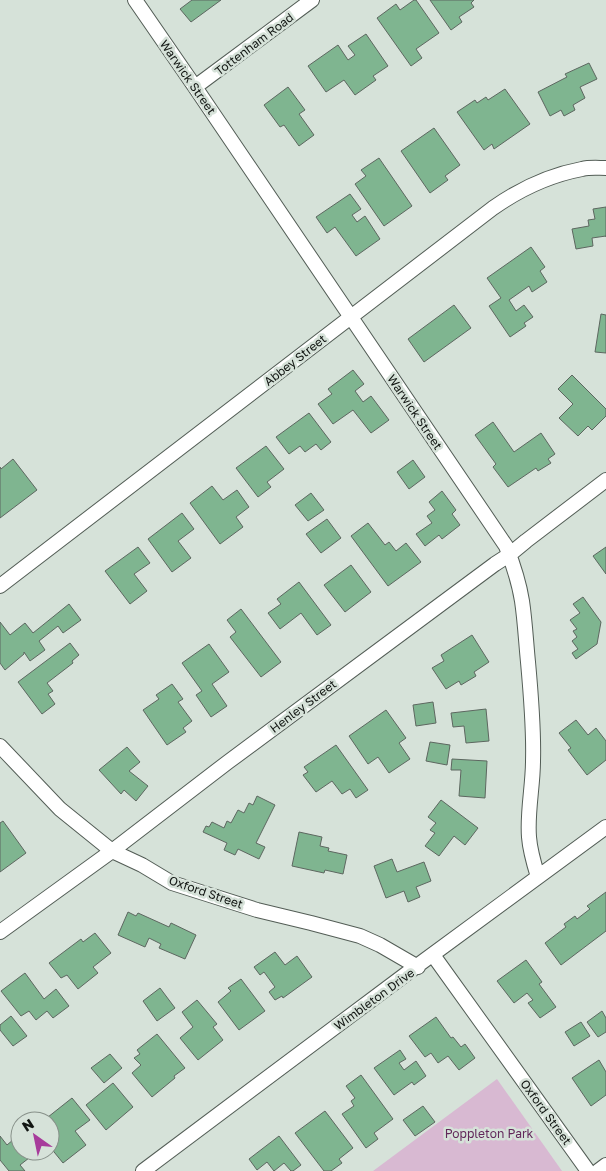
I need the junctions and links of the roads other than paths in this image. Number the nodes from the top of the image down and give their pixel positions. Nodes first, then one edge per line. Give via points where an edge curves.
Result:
1 (135, 0) edge
2 (312, 0) edge
3 (195, 87) junction
4 (606, 168) edge
5 (351, 317) junction
6 (606, 480) edge
7 (509, 555) junction
8 (0, 586) edge
9 (0, 746) edge
10 (606, 828) edge
11 (112, 851) junction
12 (538, 878) junction
13 (0, 932) edge
14 (433, 955) junction
15 (418, 966) junction
16 (606, 1165) edge
17 (143, 1171) edge
18 (588, 1171) edge
19 (598, 1171) edge

1 - 3 street, Warwick Street
2 - 3 street, Tottenham Road
3 - 5 street, Warwick Street
4 - 5 street, Abbey Street via 584,168 558,175 511,195
5 - 7 street, Warwick Street via 502,538
5 - 8 street, Abbey Street
6 - 7 street, Henley Street
7 - 11 street, Henley Street
7 - 12 street, Warwick Street via 522,601 529,672 533,763 529,835
9 - 11 street, Oxford Street via 60,809
10 - 12 street, Wimbleton Drive
11 - 13 street, Henley Street
11 - 15 street, Oxford Street via 172,883 257,910 360,936
12 - 14 street, Wimbleton Drive
14 - 15 street, Wimbleton Drive
14 - 18 street, Oxford Street
15 - 17 street, Wimbleton Drive
16 - 19 street

